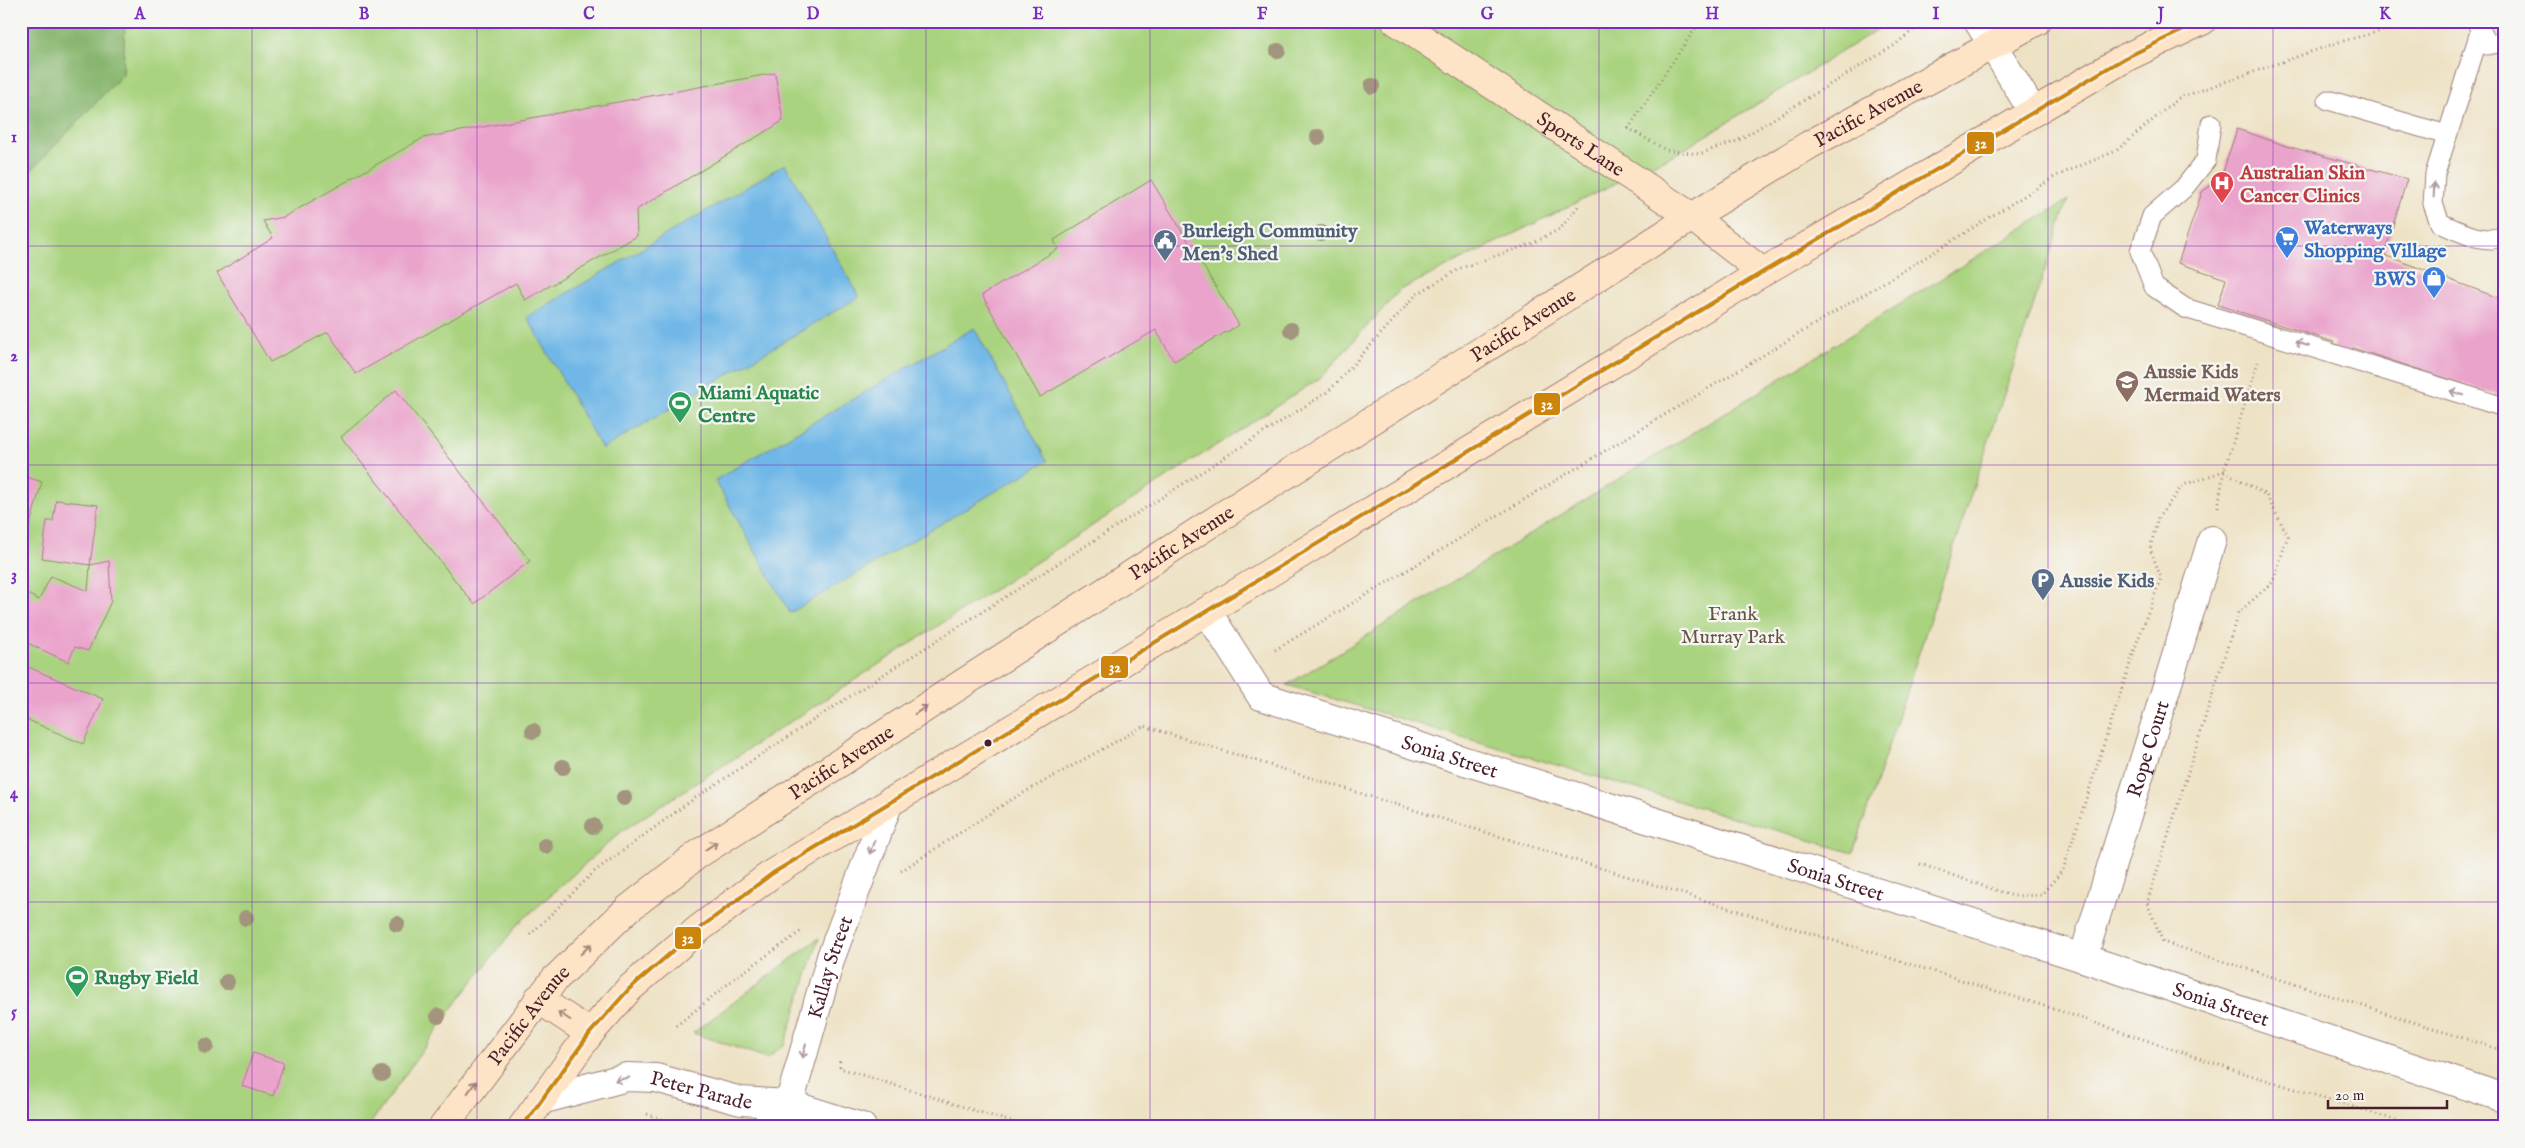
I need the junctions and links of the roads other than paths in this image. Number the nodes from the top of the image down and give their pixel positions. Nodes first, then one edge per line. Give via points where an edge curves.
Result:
1 (1396, 21) edge
2 (2037, 21) edge
3 (2202, 21) edge
4 (1985, 33) edge
5 (2488, 35) edge
6 (2328, 100) dead end
7 (2033, 112) junction
8 (2211, 124) dead end
9 (2447, 135) junction
10 (1692, 217) junction
11 (2504, 236) edge
12 (1763, 272) junction
13 (2504, 407) edge
14 (2212, 540) road end
15 (1207, 611) junction
16 (889, 802) junction
17 (2083, 958) junction
18 (538, 999) junction
19 (590, 1033) junction
20 (2504, 1098) edge
21 (541, 1100) junction
22 (789, 1104) junction
23 (443, 1127) edge
24 (522, 1127) edge
25 (765, 1127) edge
26 (862, 1127) edge

1 - 10 main road, Sports Lane
2 - 4 main road, Pacific Avenue
3 - 7 main road via 2125,58
4 - 7 street
4 - 10 main road, Pacific Avenue
5 - 9 lane
6 - 9 lane
7 - 12 main road
13 -> 8 lane via 2185,308 2154,287 2140,251 2152,216 2184,188 2206,160
11 -> 9 lane via 2495,240 2485,238 2440,223 2433,204 2434,174
10 - 12 main road, Sports Lane
18 -> 10 main road, Pacific Avenue via 628,909 697,855
12 - 15 main road
14 - 17 street, Rope Court
15 - 16 main road
15 - 17 street, Sonia Street via 1261,696
16 - 19 main road via 773,873 716,914 629,989
16 -> 22 street, Kallay Street via 831,957
17 - 20 street, Sonia Street
19 -> 18 main road
23 -> 18 main road, Pacific Avenue
19 - 21 main road
22 -> 21 street, Peter Parade via 741,1101 656,1078 627,1077
21 - 24 main road
22 - 25 street
22 - 26 street, Peter Parade

